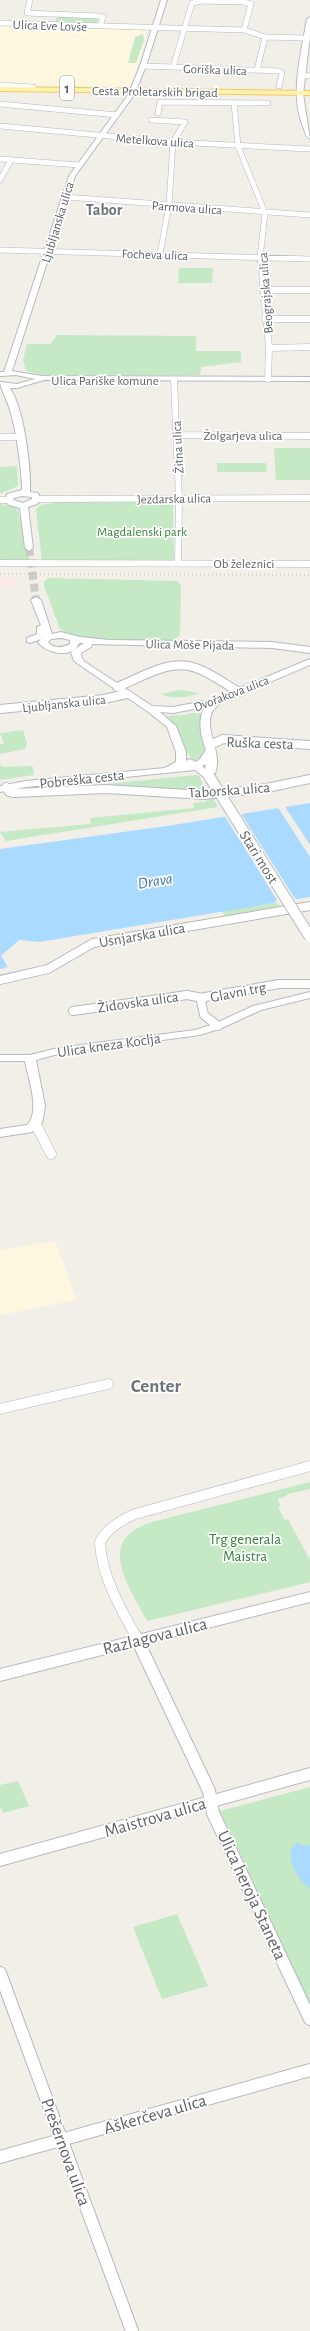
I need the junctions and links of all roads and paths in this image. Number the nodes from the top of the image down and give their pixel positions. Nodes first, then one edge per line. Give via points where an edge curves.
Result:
1 (30, 0) edge
2 (164, 0) edge
3 (238, 1) edge
4 (310, 19) edge
5 (0, 23) edge
6 (100, 26) junction
7 (309, 27) edge
8 (155, 28) junction
9 (184, 28) junction
10 (244, 30) junction
11 (265, 37) junction
12 (308, 40) edge
13 (307, 56) edge
14 (143, 66) junction
15 (173, 67) junction
16 (257, 70) junction
17 (302, 75) junction
18 (310, 76) edge
19 (279, 86) dead end
20 (0, 87) edge
21 (134, 89) junction
22 (300, 92) junction
23 (310, 92) edge
24 (234, 103) junction
25 (0, 104) edge
26 (268, 104) dead end
27 (158, 113) dead end
28 (117, 115) junction
29 (152, 120) dead end
30 (0, 126) edge
31 (308, 129) edge
32 (102, 136) junction
33 (310, 137) edge
34 (173, 142) junction
35 (238, 146) junction
36 (310, 149) edge
37 (0, 159) edge
38 (11, 160) junction
39 (79, 165) junction
40 (0, 180) edge
41 (65, 197) junction
42 (169, 205) junction
43 (265, 213) junction
44 (310, 215) edge
45 (0, 250) edge
46 (48, 252) junction
47 (160, 254) junction
48 (260, 258) junction
49 (310, 259) edge
50 (263, 290) junction
51 (310, 290) edge
52 (265, 319) junction
53 (310, 319) edge
54 (17, 346) junction
55 (310, 347) edge
56 (269, 348) junction
57 (5, 372) edge
58 (185, 379) junction
59 (268, 379) junction
60 (310, 379) edge
61 (174, 380) junction
62 (15, 384) edge
63 (176, 435) junction
64 (310, 436) edge
65 (0, 437) edge
66 (20, 437) junction
67 (26, 493) junction
68 (179, 498) junction
69 (310, 498) edge
70 (38, 499) junction
71 (4, 500) edge
72 (24, 506) junction
73 (29, 548) tunnel mouth
74 (0, 563) edge
75 (178, 563) junction
76 (310, 564) edge
77 (36, 600) tunnel mouth
78 (40, 611) junction
79 (65, 635) junction
80 (48, 637) junction
81 (75, 639) junction
82 (30, 640) dead end
83 (109, 643) junction
84 (310, 644) edge
85 (272, 645) junction
86 (59, 650) junction
87 (310, 650) edge
88 (310, 660) edge
89 (82, 664) junction
90 (117, 688) junction
91 (239, 692) junction
92 (127, 694) junction
93 (217, 702) junction
94 (0, 709) edge
95 (150, 709) junction
96 (310, 745) edge
97 (210, 748) junction
98 (181, 752) junction
99 (195, 767) junction
100 (165, 770) junction
101 (209, 776) junction
102 (310, 780) edge
103 (3, 788) edge
104 (310, 906) edge
105 (310, 937) edge
106 (0, 980) edge
107 (310, 984) edge
108 (310, 995) edge
109 (203, 998) junction
110 (73, 1011) dead end
111 (218, 1026) junction
112 (0, 1058) edge
113 (30, 1058) junction
114 (36, 1125) junction
115 (0, 1134) edge
116 (51, 1154) dead end
117 (108, 1384) dead end
118 (0, 1410) edge
119 (310, 1466) edge
120 (310, 1596) edge
121 (137, 1640) junction
122 (0, 1675) edge
123 (310, 1774) edge
124 (212, 1801) junction
125 (0, 1860) edge
126 (0, 1973) edge
127 (310, 2019) edge
128 (310, 2070) edge
129 (62, 2140) junction
130 (0, 2156) edge
131 (132, 2331) edge

1 - 6 street, Ulica Eve Lovše via 27,13 98,16 103,17
2 - 8 street, Ljubljanska ulica
3 - 9 street, Goriška ulica via 192,3
3 - 10 street, Goriška ulica via 251,4
4 - 7 street
5 - 6 street, Ulica Eve Lovše
6 - 8 street, Ulica Eve Lovše
7 - 12 street
8 - 9 street
8 - 14 street, Ljubljanska ulica
9 - 10 street
9 - 15 street, Goriška ulica
10 - 11 street
11 - 12 street
11 - 16 street, Goriška ulica
12 - 13 street
13 - 17 street
14 - 15 street, Goriška ulica
14 - 21 street, Ljubljanska ulica
15 - 16 street, Goriška ulica
16 - 19 street, Goriška ulica via 282,72
17 - 18 street
17 - 22 street
20 - 21 main road, Cesta Proletarskih brigad / 1
20 - 21 main road, Cesta Proletarskih brigad / 1
21 - 22 main road, Cesta Proletarskih brigad / 1
21 - 28 street, Ljubljanska ulica
22 - 23 main road, Cesta Proletarskih brigad / 1
22 - 31 street via 300,105
24 - 26 street
24 - 27 street via 160,102
24 - 35 street, Beograjska ulica
25 - 28 street
28 - 32 street, Ljubljanska ulica
29 - 34 street via 185,122
30 - 32 street, Metelkova ulica
31 - 33 street
32 - 34 street, Metelkova ulica
32 - 39 street, Ljubljanska ulica
34 - 35 street, Metelkova ulica
34 - 42 street
35 - 36 street, Metelkova ulica
35 - 43 street, Beograjska ulica
37 - 38 street
38 - 39 street
38 - 40 street
39 - 41 street, Ljubljanska ulica via 72,176
41 - 42 street, Parmova ulica
41 - 46 street, Ljubljanska ulica
42 - 43 street, Parmova ulica
42 - 47 street
43 - 44 street, Parmova ulica
43 - 48 street, Beograjska ulica
45 - 46 street, Focheva ulica
46 - 47 street, Focheva ulica
46 - 54 street, Ljubljanska ulica
47 - 48 street, Focheva ulica
48 - 49 street, Focheva ulica
48 - 50 street, Beograjska ulica
50 - 51 street
50 - 52 street, Beograjska ulica
52 - 53 street
52 - 56 street, Beograjska ulica
54 - 57 street, Ljubljanska ulica
54 - 62 street
55 - 56 street
56 - 59 street, Beograjska ulica
57 - 62 street
58 - 59 street, Ulica Pariške komune
58 - 61 street, Ulica Pariške komune
58 - 62 street, Ulica Pariške komune via 42,378
59 - 60 street, Ulica Pariške komune
61 - 62 street, Ulica Pariške komune via 52,380
61 - 63 street, Žitna ulica
62 - 66 street
63 - 64 street, Žolgarjeva ulica
63 - 68 street, Žitna ulica
65 - 66 street
66 - 67 street
67 - 70 street via 35,495
67 - 71 street via 12,495
68 - 69 street, Jezdarska ulica
68 - 70 street, Jezdarska ulica
68 - 75 street, Žitna ulica
70 - 72 street via 33,504
71 - 72 street
72 - 73 street
74 - 75 street, Ob železnici
75 - 76 street, Ob železnici
77 - 78 street
78 - 79 street
78 - 80 street
78 - 82 street via 38,617 43,634
79 - 80 street
79 - 81 street
80 - 86 street, Ljubljanska ulica via 44,641 45,646
81 - 83 street
81 - 86 street via 72,647
83 - 85 street, Ulica Moše Pijada
83 - 89 street via 88,645 78,650 76,657
84 - 85 street
85 - 87 street
86 - 89 street, Ljubljanska ulica via 66,657
88 - 91 street, Dvořakova ulica
89 - 90 street, Ljubljanska ulica
90 - 91 street via 170,667 183,666 197,669
90 - 92 street, Ljubljanska ulica
91 - 93 street, Dvořakova ulica
92 - 94 street, Ljubljanska ulica via 104,699
92 - 95 street, Ljubljanska ulica
93 - 95 street, Dvořakova ulica via 180,711
93 - 97 street via 207,714
95 - 98 street, Ljubljanska ulica via 171,726
96 - 97 street, Ruška cesta via 223,739
97 - 99 street via 204,762
97 - 101 street via 213,756
98 - 99 street
98 - 100 street via 179,766
99 - 100 street, Pobreška cesta
99 - 101 street
100 - 103 street, Pobreška cesta
101 - 105 street, Stari most, bridge
102 - 103 street, Taborska ulica via 267,788 198,795 106,789 14,793
104 - 106 street, Usnjarska ulica via 93,943 48,969
107 - 109 street, Glavni trg via 279,984
108 - 111 street, Glavni trg via 257,1008
109 - 110 street, Židovska ulica via 187,995
109 - 111 street, Glavni trg via 201,1001 204,1015
111 - 113 street, Ulica kneza Koclja via 196,1033 58,1051
112 - 113 street, Ulica kneza Koclja
113 - 114 street via 40,1115
114 - 115 street via 26,1130
114 - 116 street
117 - 118 street
119 - 121 street via 141,1512 126,1518 105,1534 100,1549 106,1570
120 - 121 street, Razlagova ulica
121 - 122 street, Razlagova ulica
121 - 124 street, Ulica heroja Staneta via 144,1650
123 - 124 street, Maistrova ulica
124 - 125 street, Maistrova ulica
124 - 127 street, Ulica heroja Staneta via 213,1813
126 - 129 street, Prešernova ulica
128 - 129 street, Aškerčeva ulica
129 - 130 street, Aškerčeva ulica
129 - 131 street, Prešernova ulica

